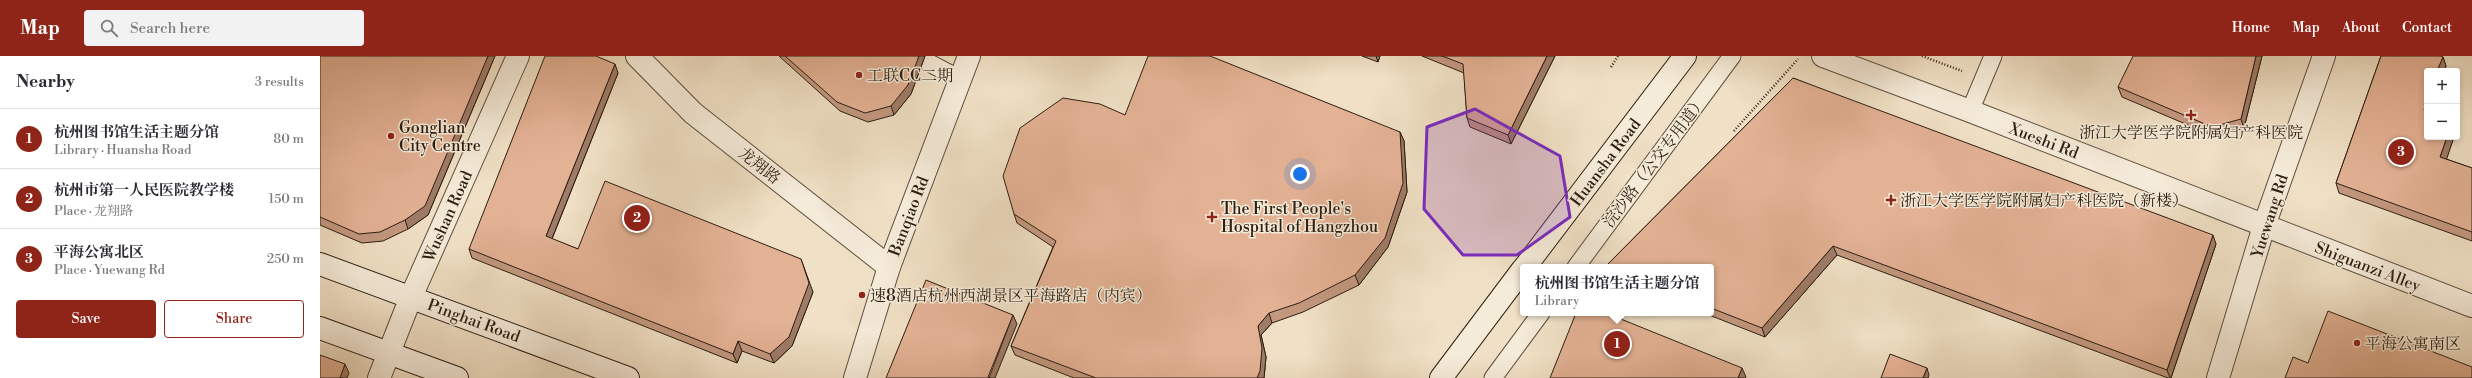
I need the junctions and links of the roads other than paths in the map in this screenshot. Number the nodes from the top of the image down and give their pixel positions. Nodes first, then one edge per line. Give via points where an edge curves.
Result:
1 (518, 56) edge
2 (637, 56) edge
3 (916, 56) edge
4 (969, 56) edge
5 (1685, 56) edge
6 (1732, 56) edge
7 (1823, 56) edge
8 (1993, 56) edge
9 (2324, 56) edge
10 (960, 79) junction
11 (1970, 111) junction
12 (2264, 226) junction
13 (320, 264) edge
14 (1527, 264) edge
15 (1578, 264) edge
16 (889, 267) junction
17 (1520, 273) edge
18 (412, 297) junction
19 (2472, 306) edge
20 (1539, 316) edge
21 (320, 328) edge
22 (389, 353) junction
23 (379, 378) edge
24 (457, 378) edge
25 (628, 378) edge
26 (854, 378) edge
27 (1441, 378) edge
28 (1493, 378) edge
29 (2218, 378) edge

1 - 18 street, Wushan Road
2 - 16 street, 龙翔路 via 693,114
3 - 10 lane
4 - 10 street, Banqiao Rd
5 - 14 street, Huansha Road
6 - 15 lane, 浣沙路（公交专用道）
7 - 11 street, Xueshi Rd
8 - 11 lane
9 - 12 street, Yuewang Rd
10 - 16 street, Banqiao Rd
11 - 12 street, Xueshi Rd
12 - 19 street, Shiguanzi Alley
12 - 29 street, Yuewang Rd
13 - 18 street, Pinghai Road
16 - 26 street, Banqiao Rd
17 - 27 street
18 - 22 street, Wushan Road
18 - 25 street, Pinghai Road
20 - 28 lane
21 - 22 street
22 - 23 street, Wushan Road
22 - 24 street

